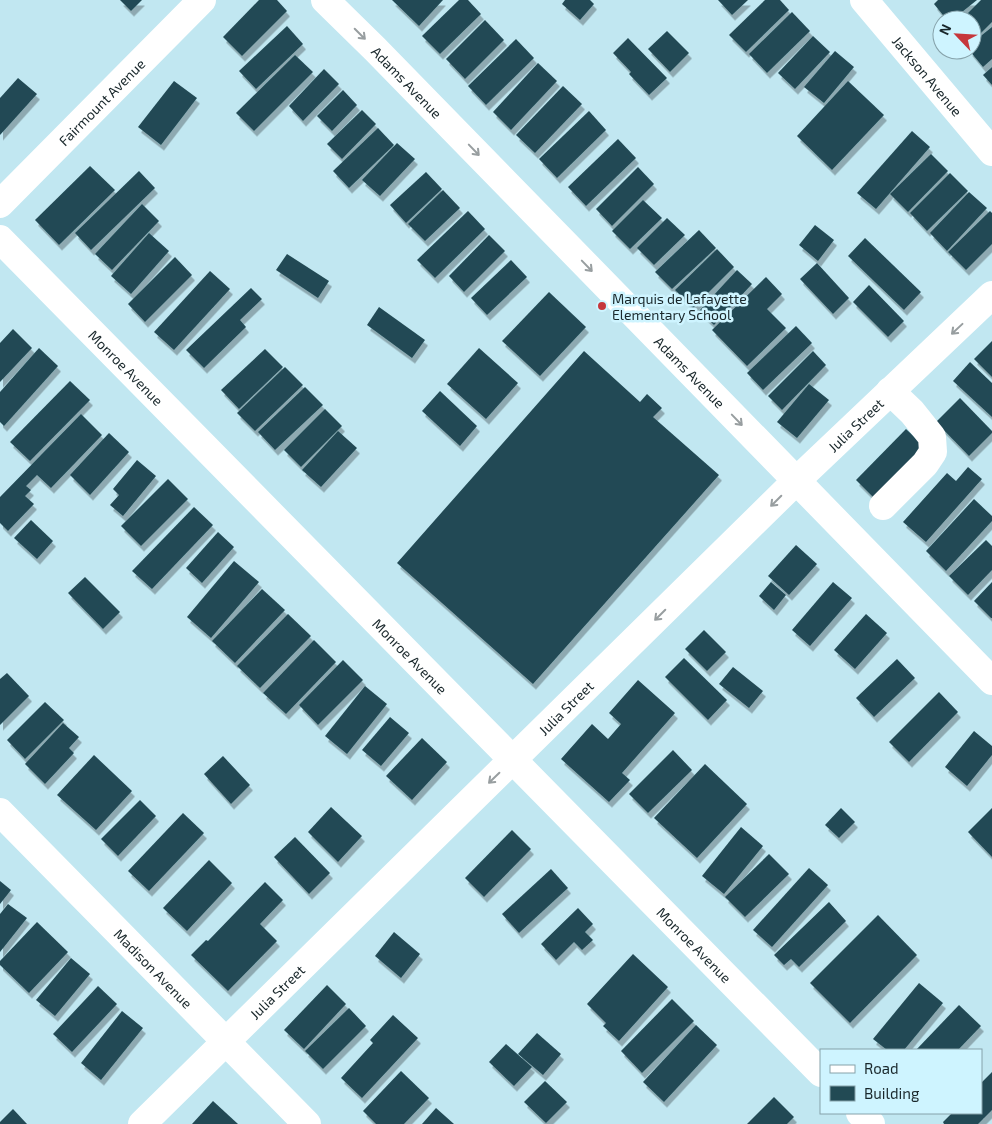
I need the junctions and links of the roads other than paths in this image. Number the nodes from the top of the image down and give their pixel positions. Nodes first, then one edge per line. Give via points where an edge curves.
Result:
1 (202, 0) edge
2 (325, 0) edge
3 (864, 0) edge
4 (992, 152) edge
5 (0, 204) edge
6 (0, 239) edge
7 (992, 295) edge
8 (890, 391) junction
9 (796, 481) junction
10 (883, 506) dead end
11 (992, 681) edge
12 (514, 760) junction
13 (0, 812) edge
14 (226, 1041) junction
15 (820, 1072) edge
16 (861, 1114) edge
17 (142, 1124) edge
18 (307, 1124) edge
19 (871, 1124) edge

1 - 5 street, Fairmount Avenue
2 -> 9 street, Adams Avenue
3 - 4 street, Jackson Avenue
6 - 12 street, Monroe Avenue
7 -> 8 street, Julia Street
8 - 9 street, Julia Street
8 - 10 street via 932,437 933,452
9 - 11 street, Adams Avenue
9 -> 12 street, Julia Street
12 -> 14 street, Julia Street
12 - 15 street, Monroe Avenue
13 - 14 street, Madison Avenue
14 - 17 street, Julia Street
14 - 18 street, Madison Avenue
16 - 19 street

